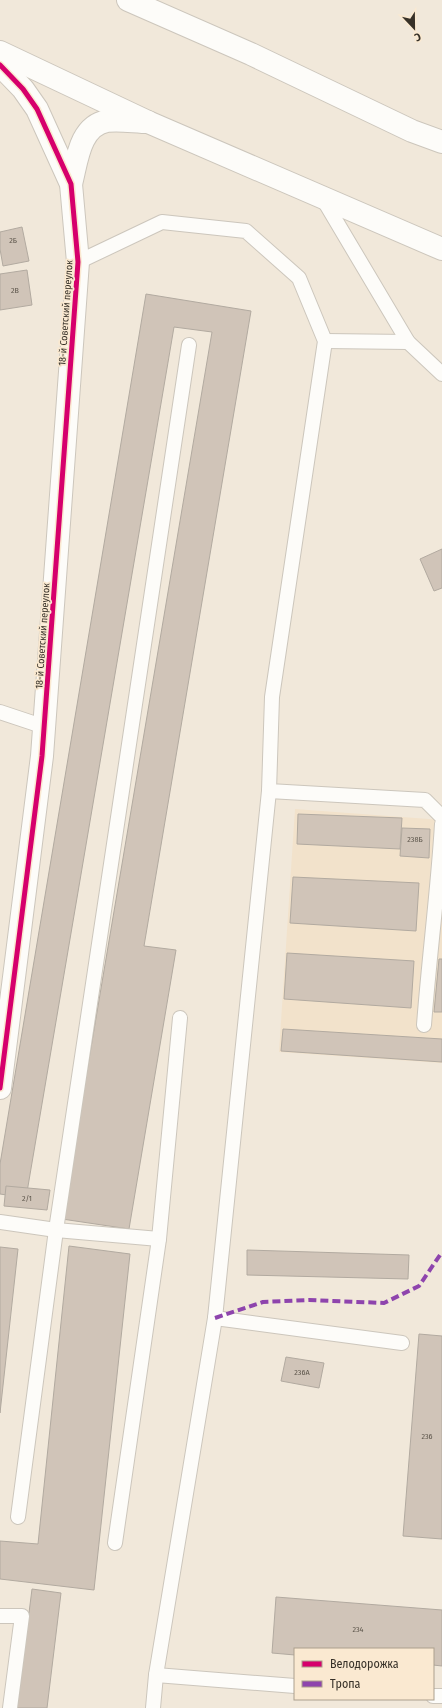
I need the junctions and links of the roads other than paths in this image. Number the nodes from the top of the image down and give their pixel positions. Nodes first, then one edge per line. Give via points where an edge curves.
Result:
1 (128, 0) edge
2 (0, 52) edge
3 (0, 65) edge
4 (148, 122) junction
5 (442, 142) edge
6 (71, 184) junction
7 (323, 199) junction
8 (442, 249) edge
9 (78, 262) junction
10 (325, 341) junction
11 (408, 342) junction
12 (189, 345) dead end
13 (442, 374) edge
14 (0, 712) edge
15 (44, 726) junction
16 (269, 791) junction
17 (442, 816) edge
18 (442, 824) edge
19 (180, 1018) dead end
20 (424, 1024) dead end
21 (0, 1088) edge
22 (0, 1222) edge
23 (56, 1230) junction
24 (159, 1239) junction
25 (215, 1318) junction
26 (402, 1344) dead end
27 (18, 1517) dead end
28 (115, 1543) dead end
29 (0, 1616) edge
30 (156, 1675) junction
31 (294, 1686) edge
32 (10, 1708) edge
33 (153, 1708) edge

1 - 5 street via 251,54 412,131
2 - 4 street
3 - 6 street via 23,89 37,109
4 - 6 street via 107,121 92,128 83,140
4 - 7 street
6 - 9 street, 18-й Советский переулок
7 - 8 street
7 - 11 lane
9 - 10 lane via 162,222 246,231 299,278
9 - 15 street, 18-й Советский переулок
10 - 11 lane
10 - 16 lane via 272,697
11 - 13 lane
12 - 23 lane
14 - 15 lane
15 - 21 street, 18-й Советский переулок
16 - 17 lane via 425,800
16 - 25 lane
18 - 20 lane
19 - 24 lane
22 - 23 lane
23 - 24 lane
23 - 27 lane
24 - 28 lane
25 - 26 lane
25 - 30 lane
29 - 32 lane via 22,1616
30 - 31 lane
30 - 33 lane

